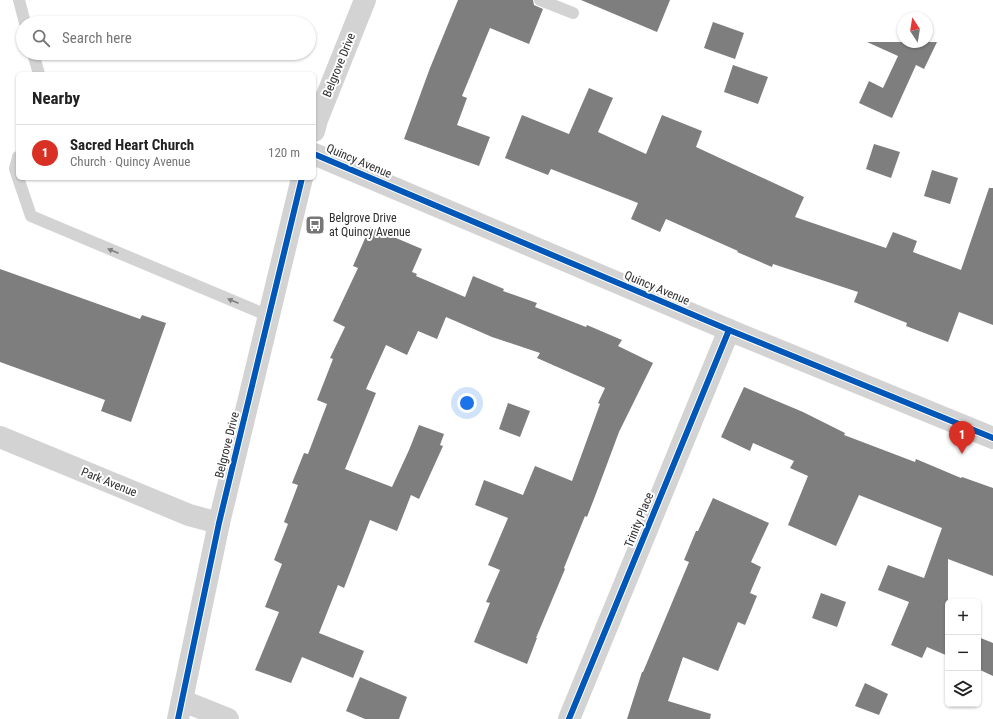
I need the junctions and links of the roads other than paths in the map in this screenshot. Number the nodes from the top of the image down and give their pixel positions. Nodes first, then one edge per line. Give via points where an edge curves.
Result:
1 (20, 0) edge
2 (365, 0) edge
3 (540, 0) edge
4 (573, 13) dead end
5 (24, 16) edge
6 (35, 60) edge
7 (38, 72) edge
8 (316, 124) edge
9 (316, 155) edge
10 (19, 180) edge
11 (302, 180) edge
12 (269, 316) junction
13 (729, 330) junction
14 (0, 437) edge
15 (993, 438) edge
16 (219, 523) junction
17 (180, 710) edge
18 (228, 719) edge
19 (569, 719) edge

1 - 5 lane
2 - 8 street, Belgrove Drive
3 - 4 lane
6 - 7 lane
9 - 13 street, Quincy Avenue
12 -> 10 lane via 31,216
11 - 12 street, Belgrove Drive
12 - 16 street, Belgrove Drive
13 - 15 street, Quincy Avenue
13 - 19 street, Trinity Place
14 - 16 street, Park Avenue via 189,515
16 - 17 street, Belgrove Drive
17 - 18 street

